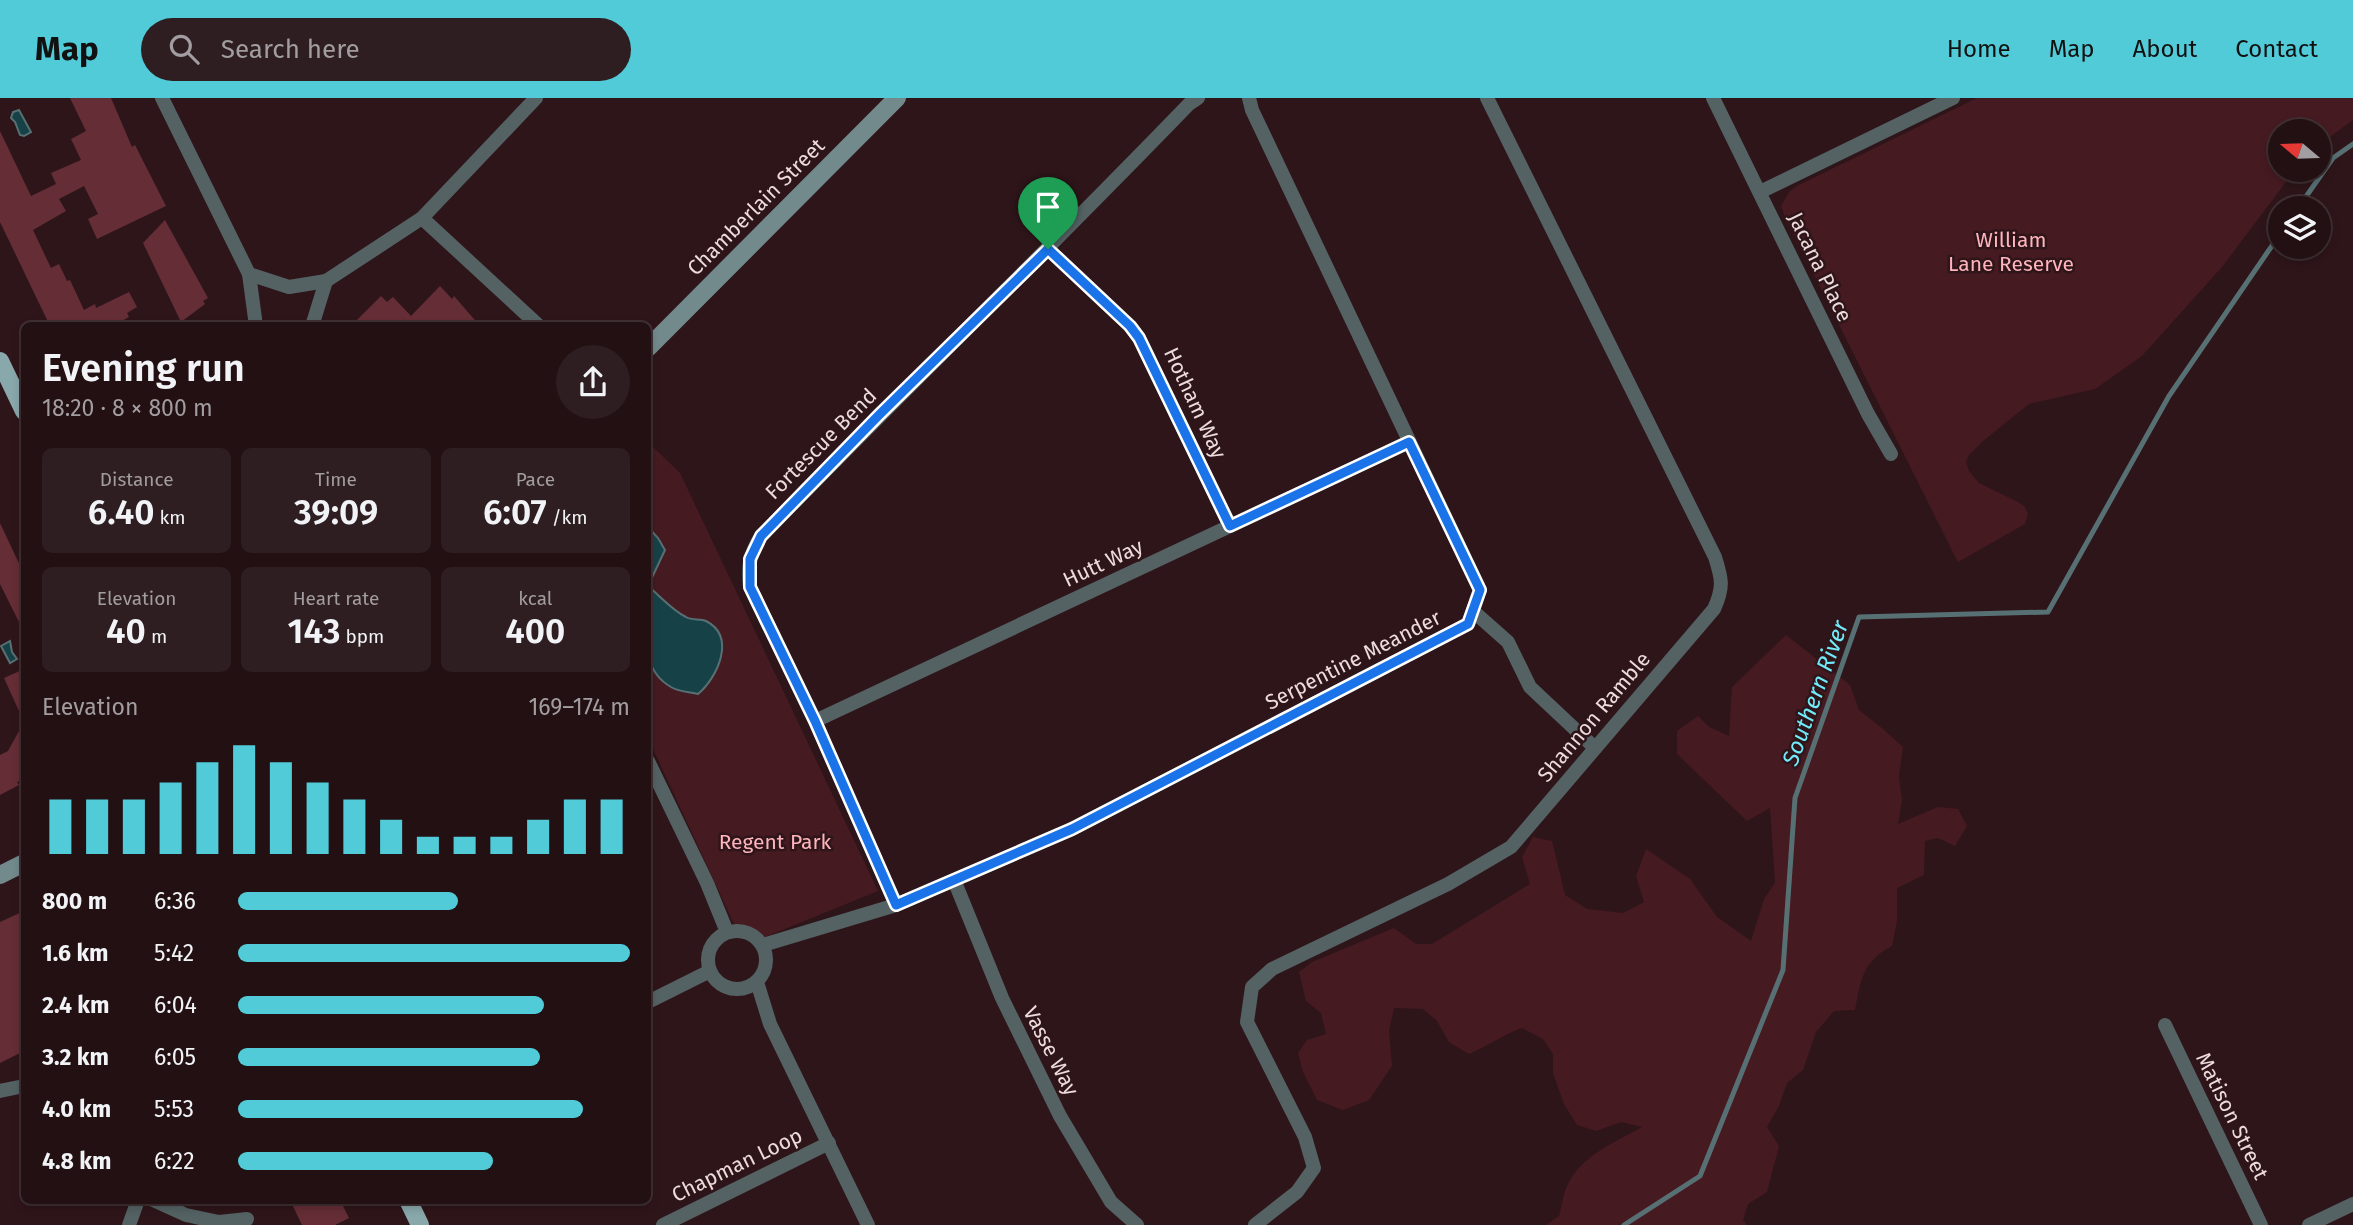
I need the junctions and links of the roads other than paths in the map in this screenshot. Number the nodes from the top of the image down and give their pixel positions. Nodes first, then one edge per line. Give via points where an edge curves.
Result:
1 (162, 98) edge
2 (536, 98) edge
3 (897, 98) edge
4 (1198, 98) edge
5 (1249, 98) edge
6 (1487, 98) edge
7 (1713, 98) edge
8 (1953, 98) edge
9 (1760, 192) junction
10 (422, 218) junction
11 (1048, 249) junction
12 (249, 274) junction
13 (326, 281) junction
14 (255, 322) edge
15 (313, 322) edge
16 (535, 322) edge
17 (651, 345) edge
18 (0, 361) edge
19 (21, 405) edge
20 (1409, 442) junction
21 (1891, 454) dead end
22 (1230, 526) junction
23 (1473, 611) junction
24 (815, 721) junction
25 (1595, 748) junction
26 (651, 767) edge
27 (21, 864) edge
28 (0, 875) edge
29 (954, 880) junction
30 (896, 905) junction
31 (727, 932) junction
32 (763, 945) junction
33 (710, 971) junction
34 (757, 982) junction
35 (651, 1000) edge
36 (2165, 1025) dead end
37 (21, 1087) edge
38 (0, 1091) edge
39 (829, 1143) junction
40 (137, 1204) edge
41 (162, 1204) edge
42 (410, 1204) edge
43 (2353, 1204) edge
44 (247, 1219) dead end
45 (129, 1225) edge
46 (421, 1225) edge
47 (663, 1225) edge
48 (868, 1225) edge
49 (1137, 1225) edge
50 (1255, 1225) edge
51 (2261, 1225) edge
52 (2309, 1225) edge

1 - 12 street
2 - 10 street
3 - 17 main road, Chamberlain Street
4 - 11 street, Fortescue Bend
5 - 20 street
6 - 25 street, Shannon Ramble via 1721,576 1714,609
7 - 9 street, Jacana Place
8 - 9 street
9 - 21 street, Jacana Place
10 - 13 street
10 - 16 street
11 - 22 street, Hotham Way via 1139,338
11 - 24 street, Fortescue Bend via 754,546 750,587
12 - 13 street via 289,287
12 - 14 street
13 - 15 street
18 - 19 main road
20 - 22 street, Hutt Way
20 - 23 street via 1480,590
22 - 24 street, Hutt Way
23 - 25 street via 1508,642 1530,687
23 - 29 street, Serpentine Meander via 1468,624 1072,829
24 - 30 street, Fortescue Bend
25 - 50 street, Shannon Ramble via 1511,847 1448,884 1272,969 1252,987 1247,1022 1305,1138 1314,1168 1297,1192
26 - 31 street
27 - 28 main road
29 - 30 street, Serpentine Meander
29 - 49 street, Vasse Way via 1002,998 1060,1116 1111,1202
30 - 32 street, Serpentine Meander
31 - 32 street via 748,933
31 - 33 street via 709,949
32 - 34 street via 766,966
33 - 34 street via 719,984 735,990
33 - 35 street
34 - 39 street via 770,1024
36 - 51 street, Matison Street
37 - 38 street
39 - 47 street, Chapman Loop
39 - 48 street
40 - 45 street
41 - 44 street via 219,1222
42 - 46 main road
43 - 52 street

